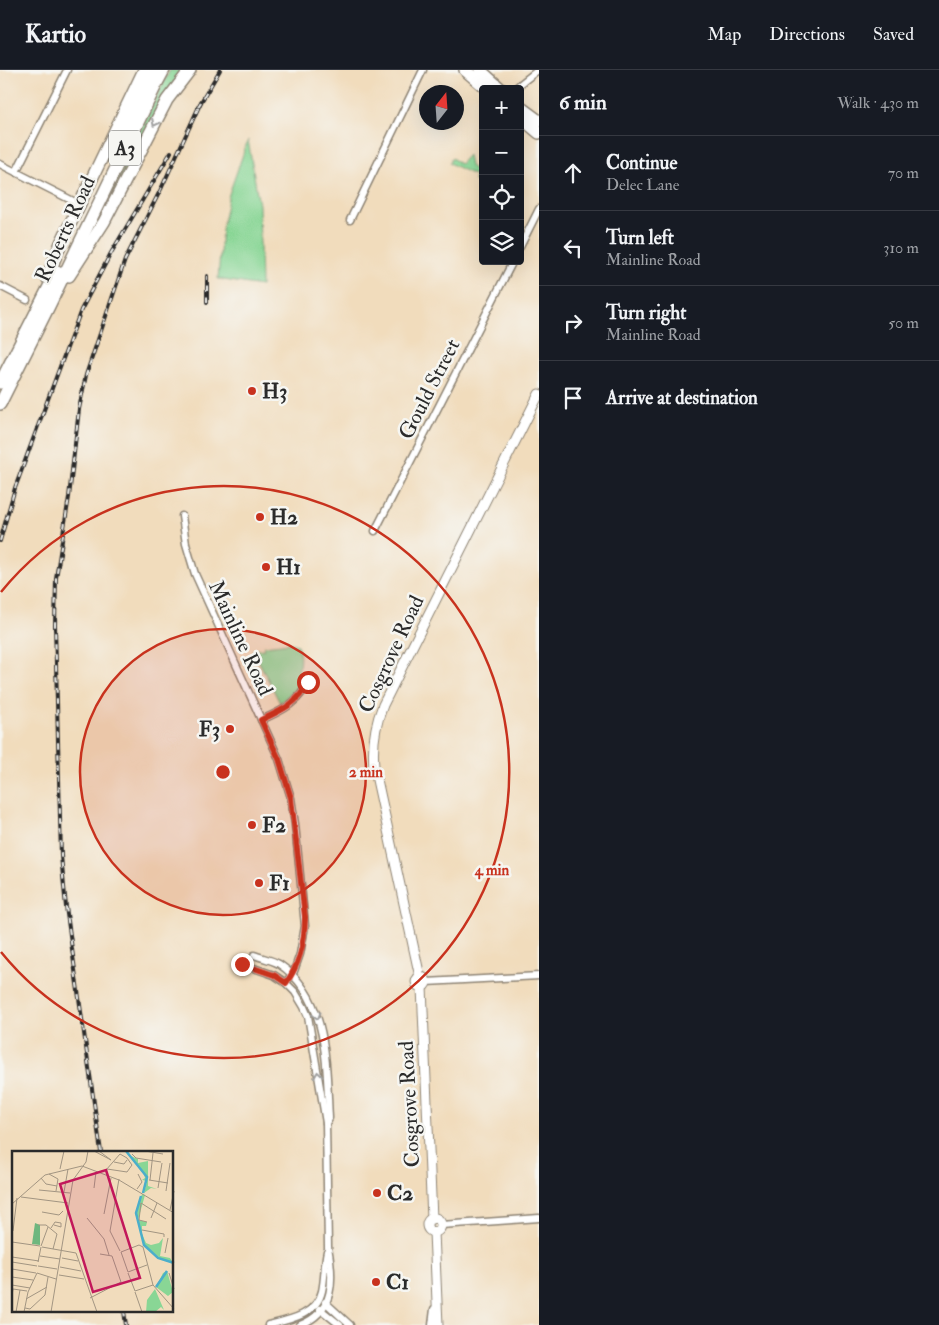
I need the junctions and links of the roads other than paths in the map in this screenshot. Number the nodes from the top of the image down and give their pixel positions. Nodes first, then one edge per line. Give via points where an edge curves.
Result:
1 (67, 70) edge
2 (144, 70) edge
3 (155, 70) edge
4 (164, 70) edge
5 (190, 70) edge
6 (423, 70) edge
7 (465, 70) edge
8 (480, 70) edge
9 (538, 70) edge
10 (482, 85) edge
11 (497, 85) edge
12 (519, 85) edge
13 (524, 110) edge
14 (524, 120) edge
15 (539, 121) edge
16 (539, 133) edge
17 (0, 164) edge
18 (16, 172) junction
19 (79, 204) junction
20 (539, 209) edge
21 (350, 220) dead end
22 (83, 225) junction
23 (524, 239) edge
24 (511, 265) edge
25 (0, 286) edge
26 (27, 300) dead end
27 (44, 307) junction
28 (0, 383) edge
29 (539, 394) edge
30 (0, 404) edge
31 (182, 516) dead end
32 (375, 531) dead end
33 (309, 679) dead end
34 (261, 720) junction
35 (254, 955) dead end
36 (242, 964) dead end
37 (292, 975) junction
38 (539, 976) edge
39 (423, 982) junction
40 (286, 983) junction
41 (326, 1122) junction
42 (539, 1218) edge
43 (432, 1219) junction
44 (441, 1225) junction
45 (434, 1232) junction
46 (328, 1247) junction
47 (436, 1294) junction
48 (320, 1299) junction
49 (327, 1303) junction
50 (314, 1305) junction
51 (322, 1310) junction
52 (268, 1325) edge
53 (300, 1325) edge
54 (340, 1325) edge
55 (350, 1325) edge
56 (432, 1325) edge
57 (438, 1325) edge

1 - 18 street
2 - 19 highway
3 - 22 highway, Roberts Road / A3
4 - 22 highway, Roberts Road / A3
5 -> 27 highway via 167,100 104,222
6 - 21 street
7 - 10 highway
8 - 11 highway
9 - 12 street
13 - 15 highway
14 - 16 highway
17 - 18 street
18 - 19 street
19 - 27 highway via 53,261
20 - 23 street
22 - 27 highway, Roberts Road / A3
24 - 32 street, Gould Street
25 - 26 street
27 - 28 highway, Roberts Road / A3
27 - 30 highway, Roberts Road / A3
29 - 39 main road, Cosgrove Road via 383,705 376,726 374,766
31 - 34 street, Mainline Road via 195,574
33 - 34 street via 292,704
34 - 37 street, Mainline Road via 285,776 295,824 305,926
35 - 37 street via 278,964
36 - 40 street via 274,975
37 - 40 street, Mainline Road
37 -> 41 street via 313,1003 320,1029 327,1074 329,1118
38 - 39 street
39 - 43 main road, Cosgrove Road
41 -> 40 street via 308,1016
41 - 46 street
42 - 44 street
43 - 44 main road
43 - 45 main road via 428,1227
44 - 45 main road
45 - 47 main road
46 - 48 street
46 - 49 street via 331,1283
47 - 56 street
47 - 57 main road
48 - 49 street
48 - 50 street
49 - 51 street
49 - 55 street
50 - 51 street
50 - 52 street via 300,1317
51 - 53 street
51 - 54 street

